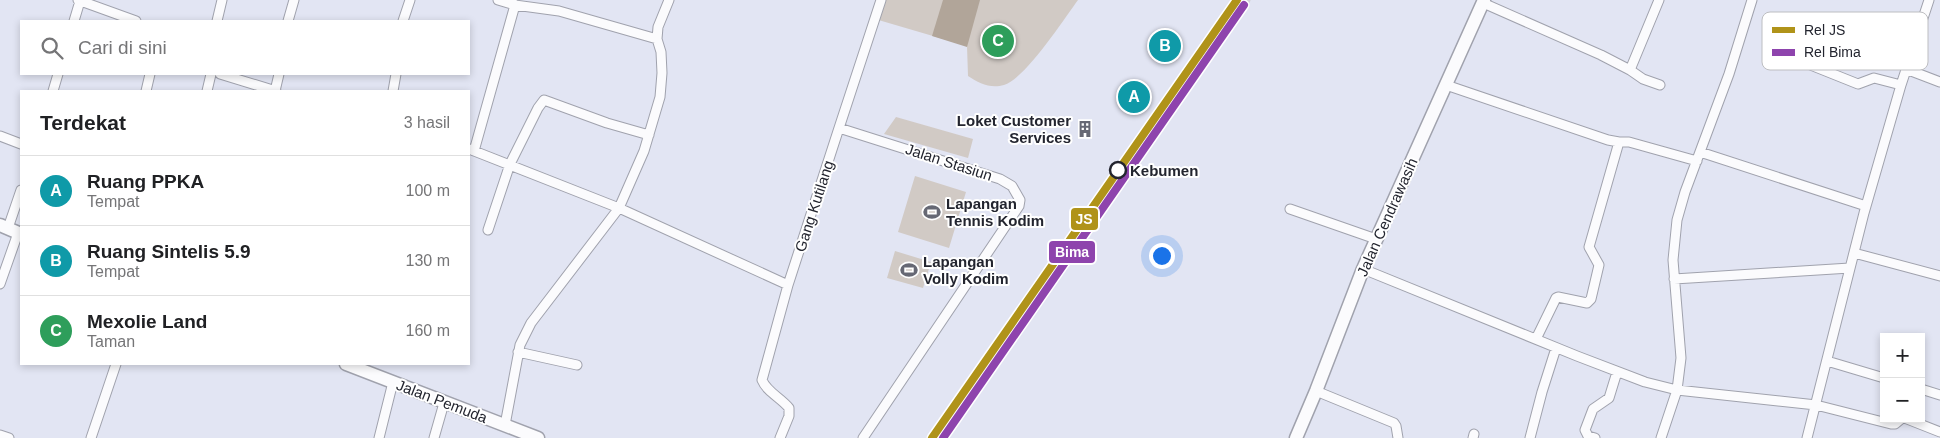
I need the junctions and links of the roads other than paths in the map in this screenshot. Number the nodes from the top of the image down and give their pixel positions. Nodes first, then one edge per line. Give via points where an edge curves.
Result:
1 (79, 0) edge
2 (222, 0) edge
3 (294, 0) edge
4 (410, 0) edge
5 (498, 0) edge
6 (669, 0) edge
7 (882, 0) edge
8 (1659, 0) edge
9 (1752, 0) edge
10 (1928, 0) edge
11 (1484, 1) edge
12 (512, 2) edge
13 (1924, 12) edge
14 (74, 20) edge
15 (133, 20) edge
16 (217, 20) edge
17 (288, 20) edge
18 (403, 20) edge
19 (658, 40) junction
20 (1630, 70) junction
21 (1823, 70) edge
22 (1906, 70) edge
23 (1909, 70) edge
24 (58, 75) edge
25 (150, 75) edge
26 (211, 75) edge
27 (223, 75) edge
28 (279, 75) edge
29 (396, 75) edge
30 (1940, 82) edge
31 (1446, 85) junction
32 (1660, 85) dead end
33 (1901, 85) junction
34 (256, 88) edge
35 (53, 90) edge
36 (146, 90) edge
37 (208, 90) edge
38 (269, 90) edge
39 (276, 90) edge
40 (393, 90) edge
41 (839, 128) junction
42 (649, 135) junction
43 (0, 136) edge
44 (1619, 142) junction
45 (20, 144) edge
46 (472, 150) edge
47 (1700, 152) junction
48 (1697, 161) junction
49 (510, 164) junction
50 (20, 194) edge
51 (1866, 206) junction
52 (619, 208) junction
53 (1290, 209) dead end
54 (12, 230) edge
55 (488, 230) dead end
56 (1376, 239) junction
57 (1854, 253) junction
58 (1363, 268) junction
59 (1850, 268) junction
60 (1940, 276) edge
61 (1674, 279) junction
62 (0, 284) edge
63 (788, 285) junction
64 (1536, 339) junction
65 (1556, 348) junction
66 (518, 352) junction
67 (1827, 361) junction
68 (577, 364) dead end
69 (116, 365) edge
70 (354, 365) edge
71 (1617, 372) junction
72 (1880, 377) edge
73 (394, 382) junction
74 (1677, 390) junction
75 (1925, 390) edge
76 (1316, 391) junction
77 (1940, 395) edge
78 (444, 403) junction
79 (1816, 404) junction
80 (1880, 421) edge
81 (1917, 423) edge
82 (505, 425) junction
83 (1940, 432) edge
84 (0, 435) edge
85 (9, 438) edge
86 (91, 438) edge
87 (379, 438) edge
88 (434, 438) edge
89 (538, 438) edge
90 (780, 438) edge
91 (863, 438) edge
92 (1296, 438) edge
93 (1398, 438) edge
94 (1530, 438) edge
95 (1595, 438) edge
96 (1661, 438) edge
97 (1807, 438) edge

1 - 14 street
1 - 15 street
2 - 16 street
3 - 17 street
4 - 18 street
5 - 12 street
6 - 19 street via 658,27
7 - 41 street
8 - 20 street
9 - 47 street
10 - 13 street
11 - 20 street
11 - 31 main road, Jalan Cendrawasih
12 - 19 street
12 - 46 street
19 - 42 street via 662,73 660,97
20 - 32 street
21 - 33 street via 1858,84 1874,78
22 - 33 street
23 - 30 street
24 - 35 street
25 - 36 street
26 - 37 street
27 - 34 street
28 - 39 street
29 - 40 street
31 - 44 street
31 - 56 main road, Jalan Cendrawasih
33 - 51 street
34 - 38 street
41 - 63 street, Gang Kutilang
41 - 91 street, Jalan Stasiun via 1000,179 1012,186 1020,200 969,282
42 - 49 street via 544,100
42 - 52 street
43 - 45 street
44 - 48 street via 1630,142
44 - 64 street via 1589,247 1599,266 1590,302 1556,298
46 - 49 street
47 - 48 street
47 - 51 street
48 - 61 street via 1676,220
49 - 52 street
49 - 55 street
50 - 54 street
51 - 57 street
52 - 63 street
52 - 66 street via 531,323
53 - 56 street
54 - 62 street
56 - 58 main road, Jalan Cendrawasih
57 - 59 street
57 - 60 street
58 - 64 street
58 - 76 main road, Jalan Cendrawasih
59 - 61 street
59 - 67 street
61 - 74 street via 1681,358
63 - 90 street, Gang Kutilang via 762,380 764,386 790,408
64 - 65 street
65 - 71 street
65 - 94 street
66 - 68 street
66 - 82 street
67 - 72 street
67 - 79 street
69 - 86 street
70 - 73 main road, Jalan Pemuda
71 - 74 street
71 - 95 street via 1609,398 1593,408 1585,430 1588,436
73 - 78 main road, Jalan Pemuda
73 - 87 street
74 - 79 street
74 - 96 street
75 - 77 street
76 - 92 main road, Jalan Cendrawasih
76 - 93 street via 1394,423
78 - 82 main road, Jalan Pemuda
78 - 88 street
79 - 80 street
79 - 97 street
81 - 83 street
82 - 89 main road, Jalan Pemuda
84 - 85 street

